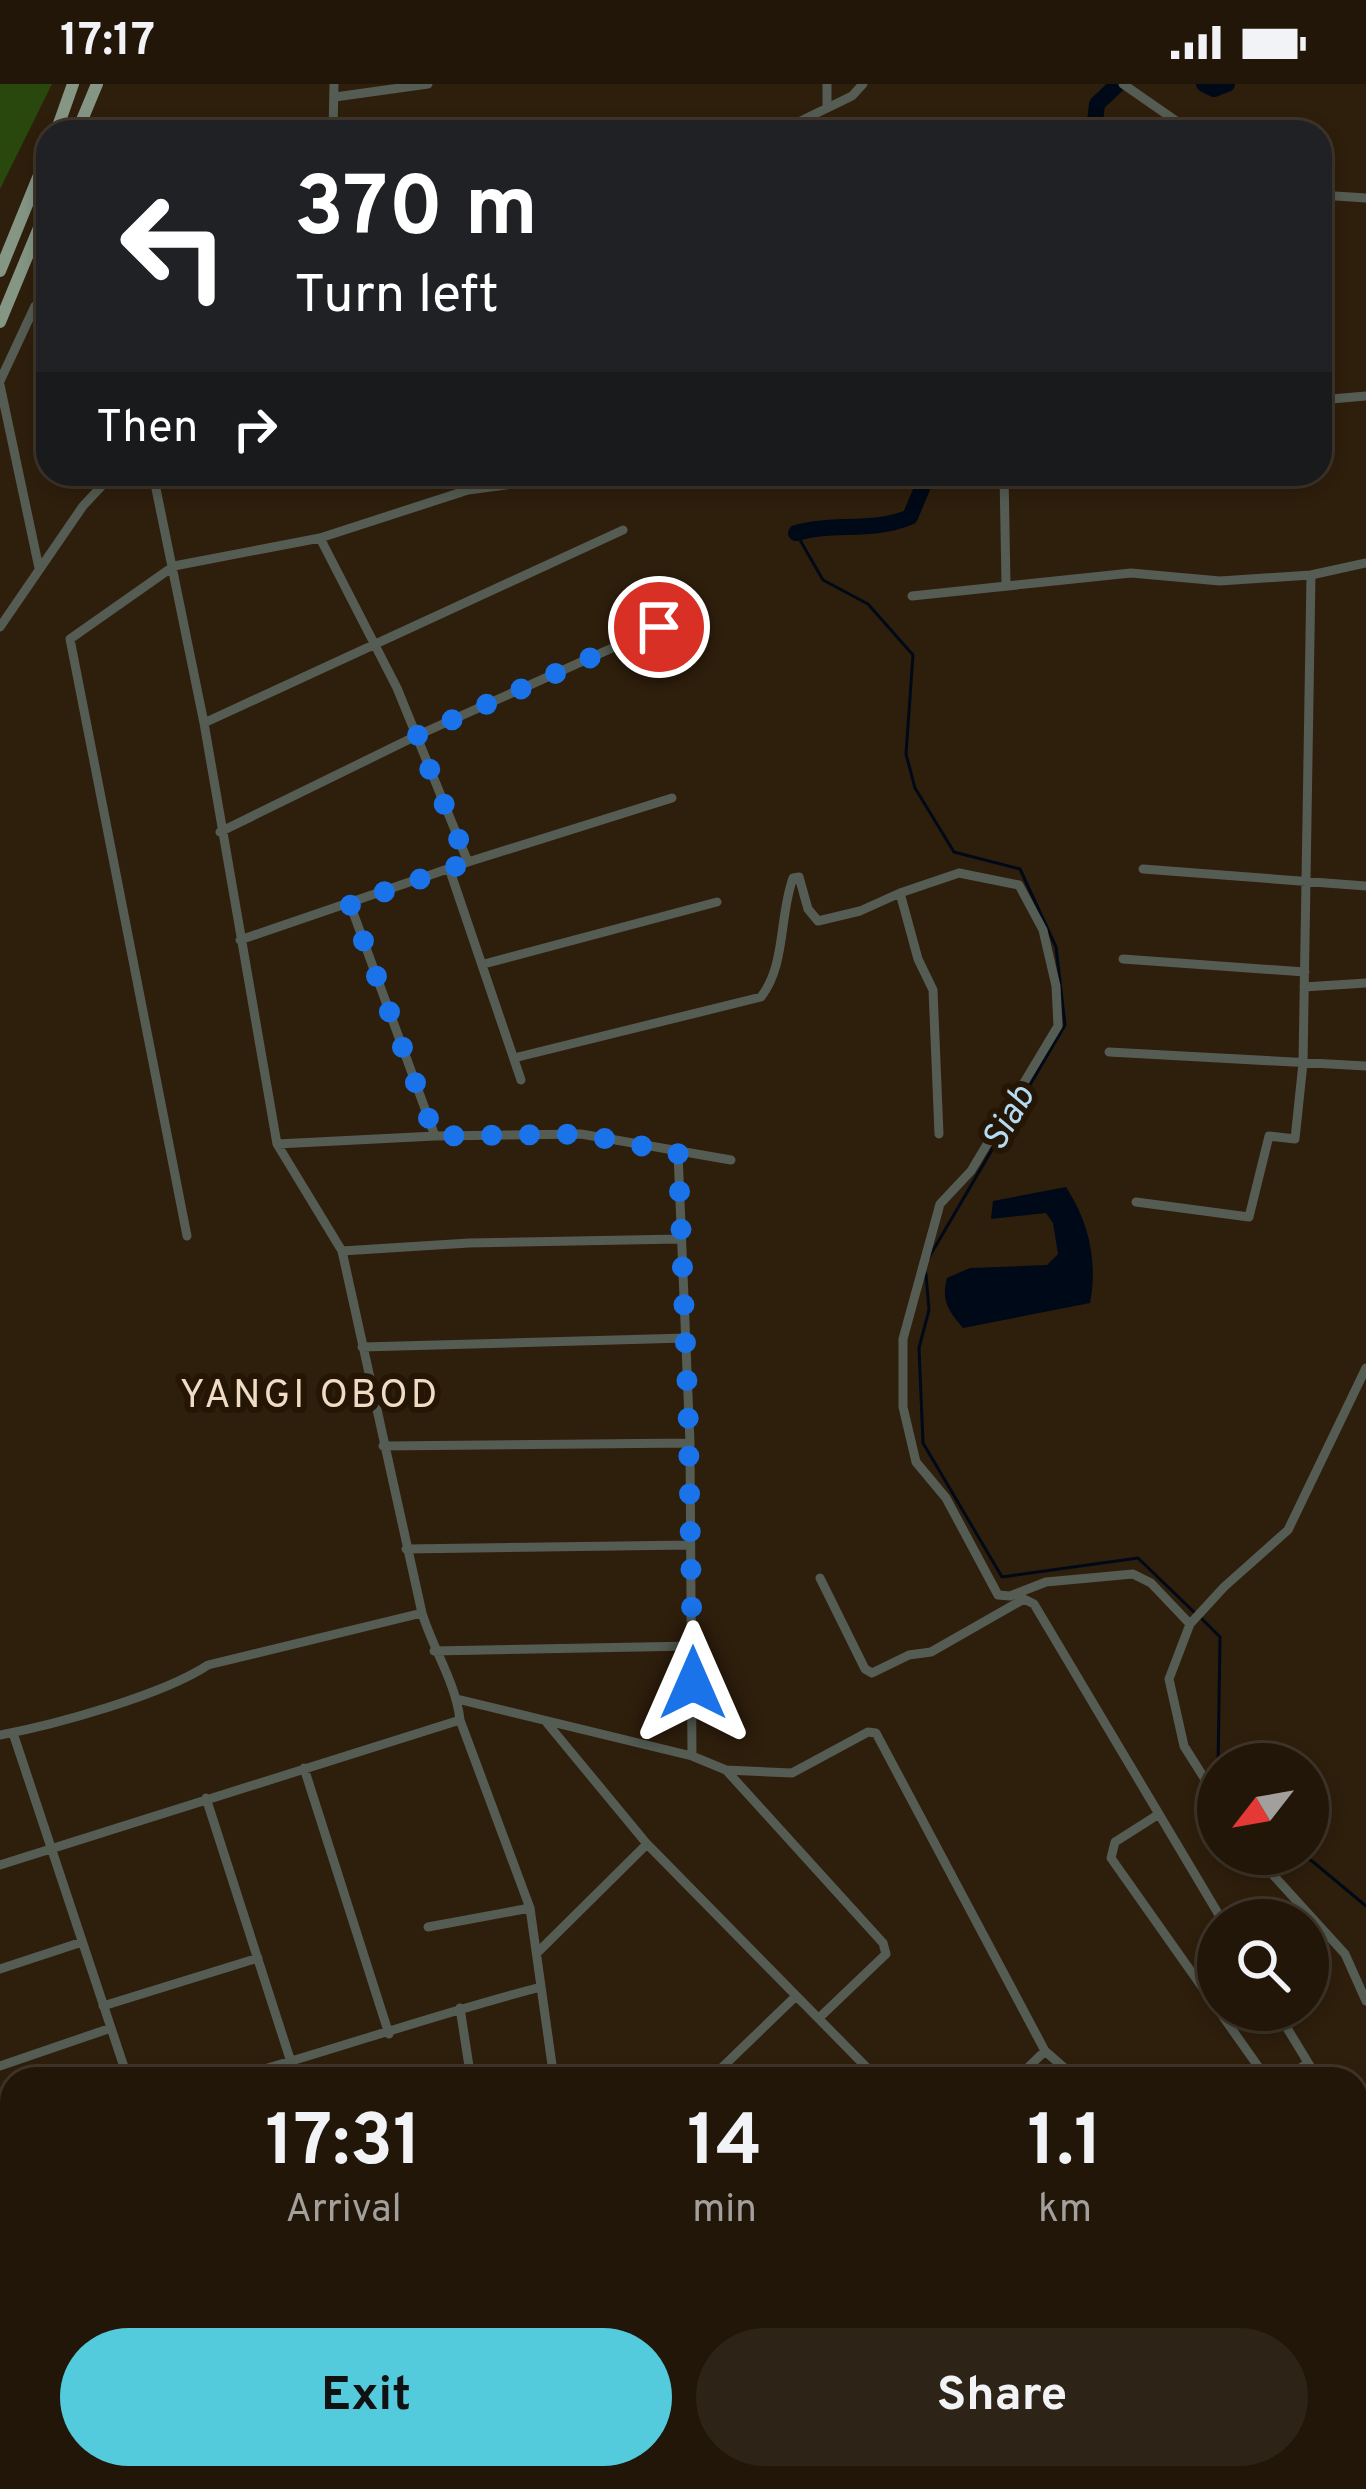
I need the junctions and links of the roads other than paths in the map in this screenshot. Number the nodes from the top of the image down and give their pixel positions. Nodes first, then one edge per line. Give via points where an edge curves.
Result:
1 (74, 84) edge
2 (97, 84) edge
3 (334, 84) edge
4 (428, 84) edge
5 (827, 84) edge
6 (863, 84) edge
7 (1123, 84) edge
8 (334, 97) junction
9 (827, 108) junction
10 (60, 120) edge
11 (82, 120) edge
12 (333, 120) edge
13 (802, 120) edge
14 (1176, 120) edge
15 (36, 182) edge
16 (1332, 196) edge
17 (1366, 199) edge
18 (36, 235) edge
19 (0, 271) edge
20 (36, 305) edge
21 (0, 322) edge
22 (0, 383) edge
23 (1366, 396) edge
24 (1332, 399) edge
25 (102, 486) edge
26 (155, 486) edge
27 (498, 486) edge
28 (1004, 486) edge
29 (622, 530) dead end
30 (320, 538) junction
31 (1366, 563) edge
32 (174, 566) junction
33 (39, 568) junction
34 (1311, 574) junction
35 (1006, 584) junction
36 (912, 596) dead end
37 (0, 627) edge
38 (659, 627) dead end
39 (374, 645) junction
40 (204, 723) junction
41 (416, 736) junction
42 (672, 798) dead end
43 (220, 832) junction
44 (468, 862) junction
45 (449, 868) junction
46 (1143, 868) dead end
47 (1306, 883) junction
48 (1366, 886) edge
49 (900, 893) junction
50 (716, 902) dead end
51 (350, 904) junction
52 (240, 940) junction
53 (1123, 959) dead end
54 (484, 964) junction
55 (1305, 972) junction
56 (1366, 983) edge
57 (1304, 987) junction
58 (1108, 1052) dead end
59 (514, 1058) junction
60 (1303, 1063) junction
61 (1366, 1066) edge
62 (521, 1080) dead end
63 (939, 1134) dead end
64 (435, 1136) junction
65 (277, 1144) junction
66 (678, 1153) junction
67 (731, 1160) dead end
68 (1136, 1202) dead end
69 (187, 1236) dead end
70 (681, 1239) junction
71 (342, 1251) junction
72 (686, 1338) junction
73 (362, 1347) junction
74 (1366, 1368) edge
75 (689, 1443) junction
76 (383, 1446) junction
77 (690, 1545) junction
78 (406, 1549) junction
79 (820, 1578) dead end
80 (1006, 1602) junction
81 (422, 1613) junction
82 (1190, 1624) junction
83 (693, 1646) junction
84 (434, 1651) junction
85 (457, 1699) junction
86 (460, 1720) junction
87 (545, 1721) junction
88 (13, 1733) junction
89 (0, 1736) edge
90 (692, 1756) junction
91 (1197, 1767) edge
92 (304, 1768) junction
93 (725, 1770) junction
94 (206, 1798) junction
95 (1160, 1814) junction
96 (647, 1844) junction
97 (50, 1849) junction
98 (0, 1865) edge
99 (1273, 1875) edge
100 (1210, 1899) edge
101 (530, 1908) junction
102 (428, 1928) dead end
103 (82, 1942) junction
104 (536, 1953) junction
105 (258, 1958) junction
106 (0, 1969) edge
107 (541, 1988) junction
108 (796, 1996) junction
109 (1366, 2001) edge
110 (103, 2006) junction
111 (460, 2008) junction
112 (819, 2018) junction
113 (111, 2029) junction
114 (1289, 2031) edge
115 (389, 2034) junction
116 (1045, 2051) junction
117 (291, 2062) junction
118 (1308, 2063) junction
119 (0, 2066) edge
120 (865, 2066) edge
121 (124, 2067) edge
122 (273, 2067) edge
123 (469, 2067) edge
124 (552, 2067) edge
125 (722, 2067) edge
126 (1028, 2067) edge
127 (1063, 2067) edge
128 (1259, 2067) edge
129 (1302, 2067) edge
130 (1310, 2067) edge

1 - 10 main road
2 - 11 main road
3 - 8 street
4 - 8 street
5 - 9 street
6 - 9 street
7 - 14 street
8 - 12 street
9 - 13 street
15 - 19 main road
16 - 17 street
18 - 21 main road
20 - 22 street
22 - 33 street
23 - 24 street
25 - 33 street
26 - 32 street
27 - 30 street
28 - 35 street
29 - 39 street
30 - 32 street
30 - 39 street
31 - 34 street
32 - 40 street
32 - 69 street via 70,639
33 - 37 street
34 - 35 street via 1220,581 1131,573
34 - 47 street
35 - 36 street
38 - 41 street
39 - 40 street
39 - 41 street
40 - 43 street
41 - 43 street
41 - 44 street
42 - 44 street
43 - 52 street
44 - 45 street
45 - 51 street
45 - 54 street
46 - 47 street
47 - 48 street
47 - 55 street
49 - 59 street via 818,921 793,878 776,971 761,997
49 - 63 street via 933,989
49 - 80 street via 959,873 1019,885 1043,930 1056,986 1058,1027 971,1171 940,1204 903,1339 903,1407 916,1462
50 - 54 street
51 - 52 street
51 - 64 street
52 - 65 street
53 - 55 street
54 - 59 street
55 - 57 street
56 - 57 street
57 - 60 street
58 - 60 street
59 - 62 street
60 - 61 street
60 - 68 street via 1295,1139 1269,1136 1249,1217
64 - 65 street
64 - 66 street via 581,1134
65 - 71 street
66 - 67 street
66 - 70 street
70 - 71 street
70 - 72 street
71 - 73 street
72 - 73 street
72 - 75 street
73 - 76 street
74 - 82 street via 1288,1530
75 - 76 street
75 - 77 street
76 - 78 street
77 - 78 street
77 - 83 street
78 - 81 street
79 - 80 street via 872,1673 931,1652
80 - 82 street via 1046,1582 1133,1574
80 - 95 street via 1034,1604
81 - 84 street
81 - 88 street via 208,1665
82 - 91 street via 1169,1679 1184,1746
83 - 84 street
83 - 90 street
84 - 85 street
85 - 86 street
85 - 87 street
86 - 92 street
86 - 101 street
87 - 90 street
87 - 96 street
88 - 89 street
88 - 97 street
90 - 93 street
92 - 94 street
92 - 115 street
93 - 112 street via 883,1943 886,1954
93 - 116 street via 792,1773 876,1733
94 - 97 street
94 - 105 street
95 - 100 street
95 - 128 street via 1114,1843 1112,1858
96 - 104 street
96 - 108 street
97 - 98 street
97 - 103 street
99 - 109 street via 1345,1954
101 - 102 street
101 - 104 street
103 - 106 street
103 - 110 street
104 - 107 street
105 - 110 street
105 - 117 street
107 - 111 street
107 - 124 street
108 - 112 street
108 - 125 street
110 - 113 street
111 - 115 street
111 - 123 street
112 - 120 street
113 - 119 street
113 - 121 street
114 - 118 street
115 - 117 street
116 - 126 street
116 - 127 street
117 - 122 street
118 - 129 street
118 - 130 street

